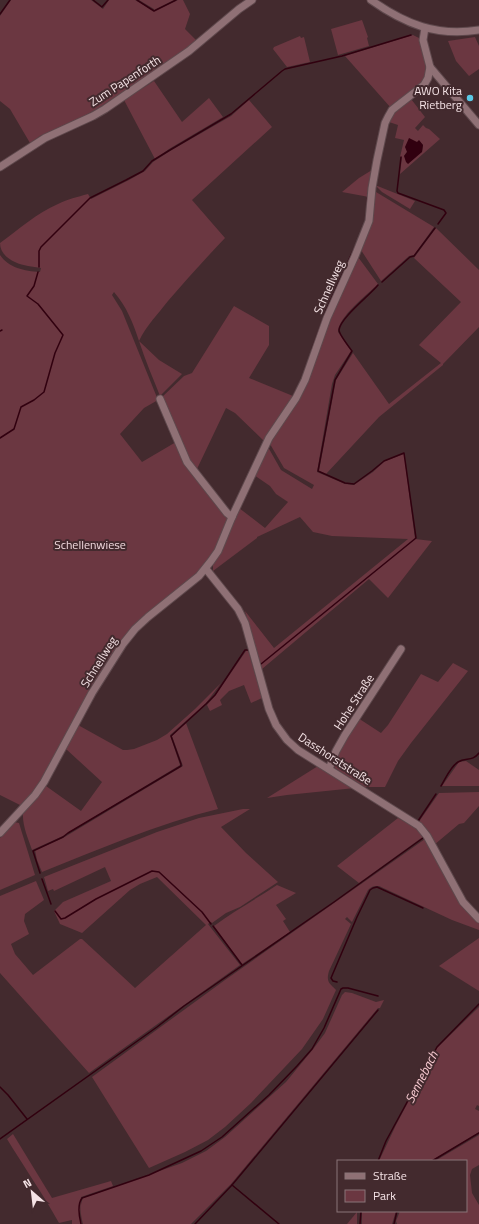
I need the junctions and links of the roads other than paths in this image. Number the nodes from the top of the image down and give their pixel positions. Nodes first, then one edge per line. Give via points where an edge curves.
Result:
1 (252, 0) edge
2 (371, 0) edge
3 (425, 28) junction
4 (479, 30) edge
5 (430, 67) junction
6 (479, 125) edge
7 (0, 167) edge
8 (160, 399) dead end
9 (232, 517) junction
10 (206, 569) junction
11 (401, 649) dead end
12 (329, 769) junction
13 (0, 833) edge
14 (479, 919) edge

1 - 7 street, Zum Papenforth via 189,51 105,109 45,138
2 - 3 street via 396,17
3 - 4 street via 457,32
3 - 5 street via 423,40
5 - 6 street
5 - 9 street, Schnellweg via 424,85 397,106 385,123 366,228 327,318 306,380 269,438
8 - 9 street via 187,462
9 - 10 street, Schnellweg via 218,551
10 - 12 street, Dasshorststraße via 238,609 245,623 276,725 298,750
10 - 13 street, Schnellweg via 148,617 123,644 92,694 44,782
11 - 12 street, Hohe Straße via 345,735
12 - 14 street, Dasshorststraße via 422,830 463,902

